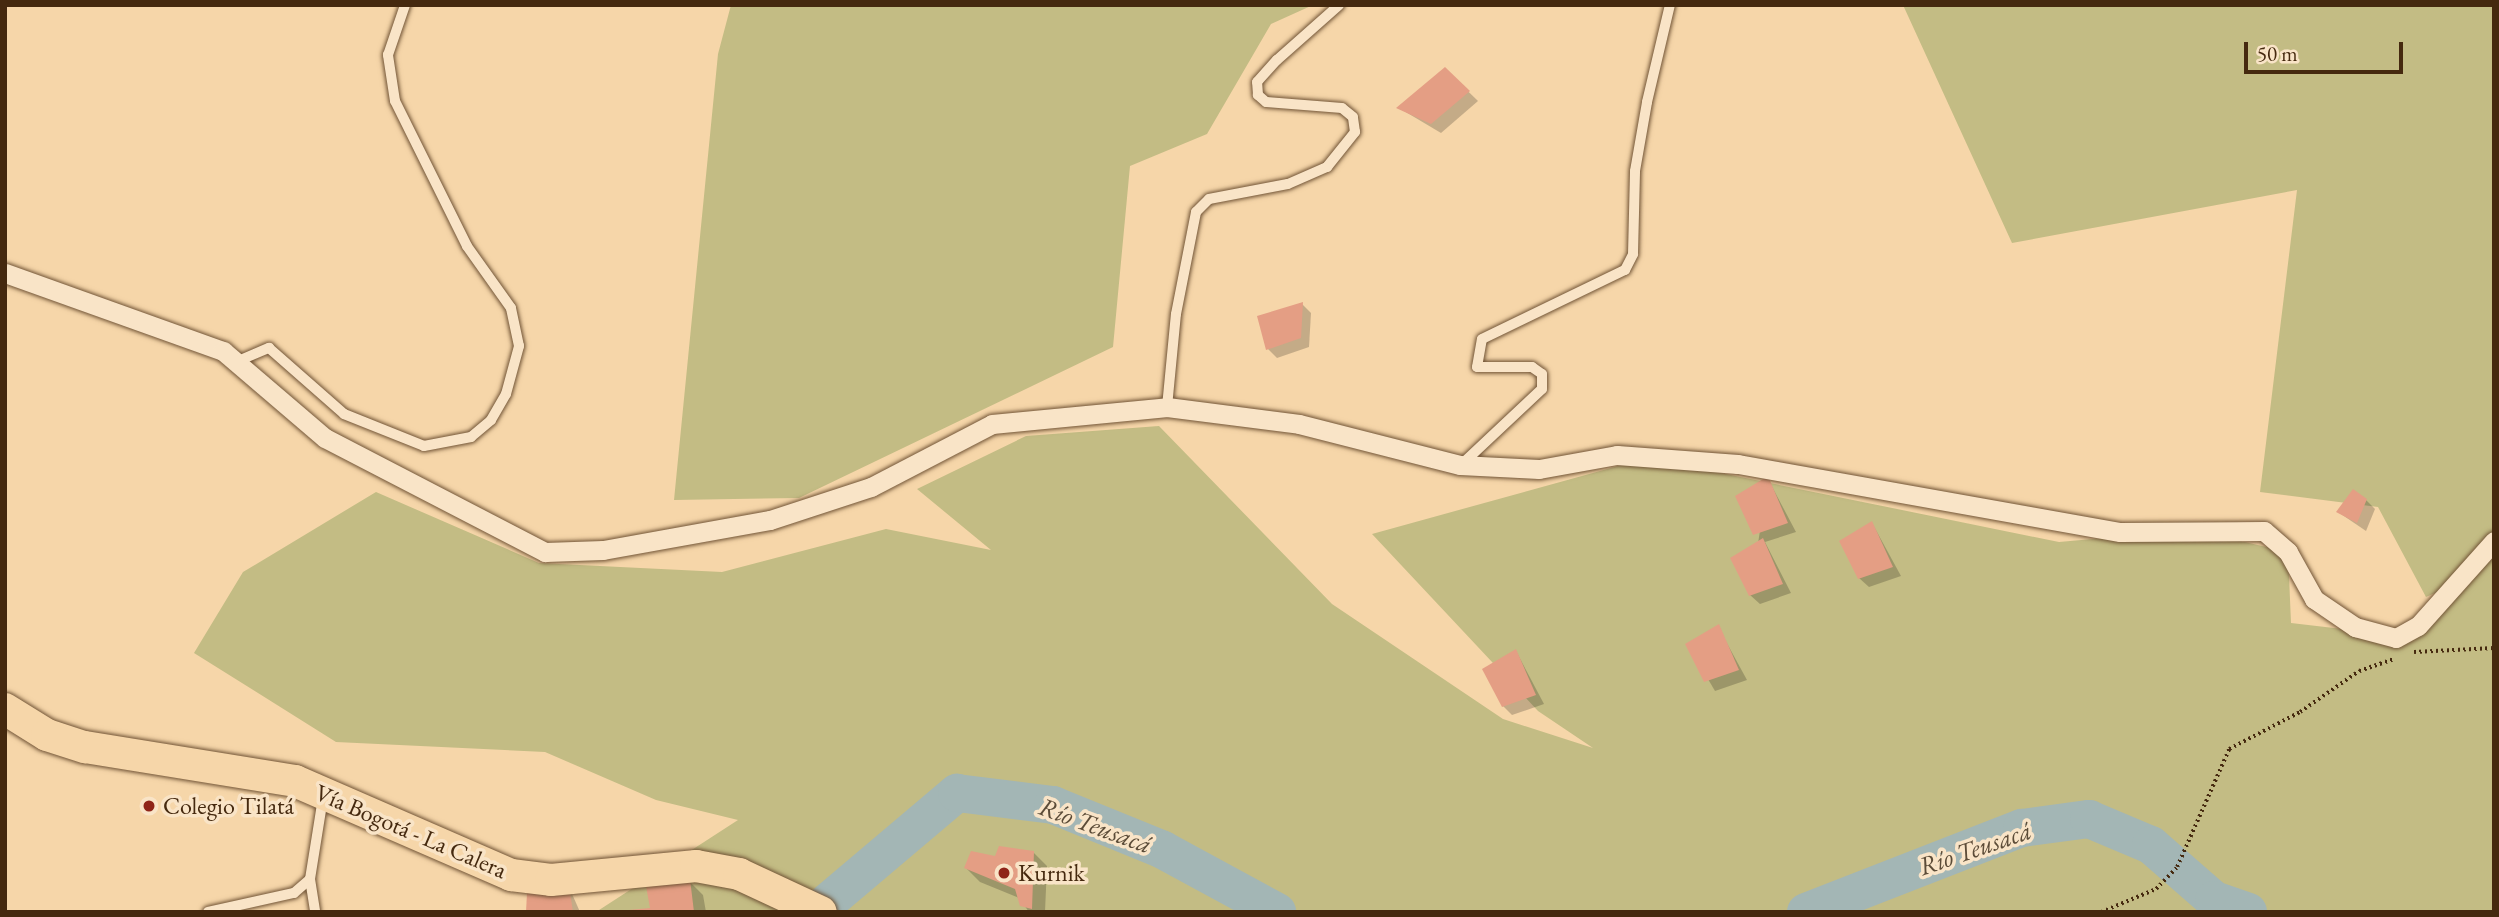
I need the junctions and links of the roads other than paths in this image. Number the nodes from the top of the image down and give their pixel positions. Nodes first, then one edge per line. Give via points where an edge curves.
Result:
1 (405, 5) edge
2 (1339, 5) edge
3 (1670, 5) edge
4 (5, 272) edge
5 (239, 361) junction
6 (1167, 407) junction
7 (1460, 465) junction
8 (2494, 541) edge
9 (5, 709) edge
10 (324, 793) junction
11 (310, 879) junction
12 (813, 907) edge
13 (208, 912) edge
14 (315, 912) edge

1 - 5 lane via 388,55 395,101 467,246 511,308 519,346 506,394 491,419 471,437 424,446 344,414 269,348
2 - 6 lane via 1277,60 1257,82 1258,94 1266,102 1342,108 1353,117 1355,132 1327,167 1288,184 1209,199 1196,212 1176,314
3 - 7 lane via 1635,172 1633,254 1625,271 1482,339 1477,367 1532,367 1542,374 1542,389
4 - 5 street
5 - 6 street via 325,438 545,552 603,550 770,520 871,487 992,424
6 - 7 street via 1299,424
7 - 8 street via 1539,469 1617,456 1738,464 2120,532 2264,531 2288,552 2314,599 2355,627 2396,638 2417,626
9 - 10 main road, Vía Bogotá - La Calera via 47,735 85,747 295,781
10 - 11 lane
10 - 12 main road, Vía Bogotá - La Calera via 511,875 551,880 696,866 740,874
11 - 13 lane via 294,893
11 - 14 lane

